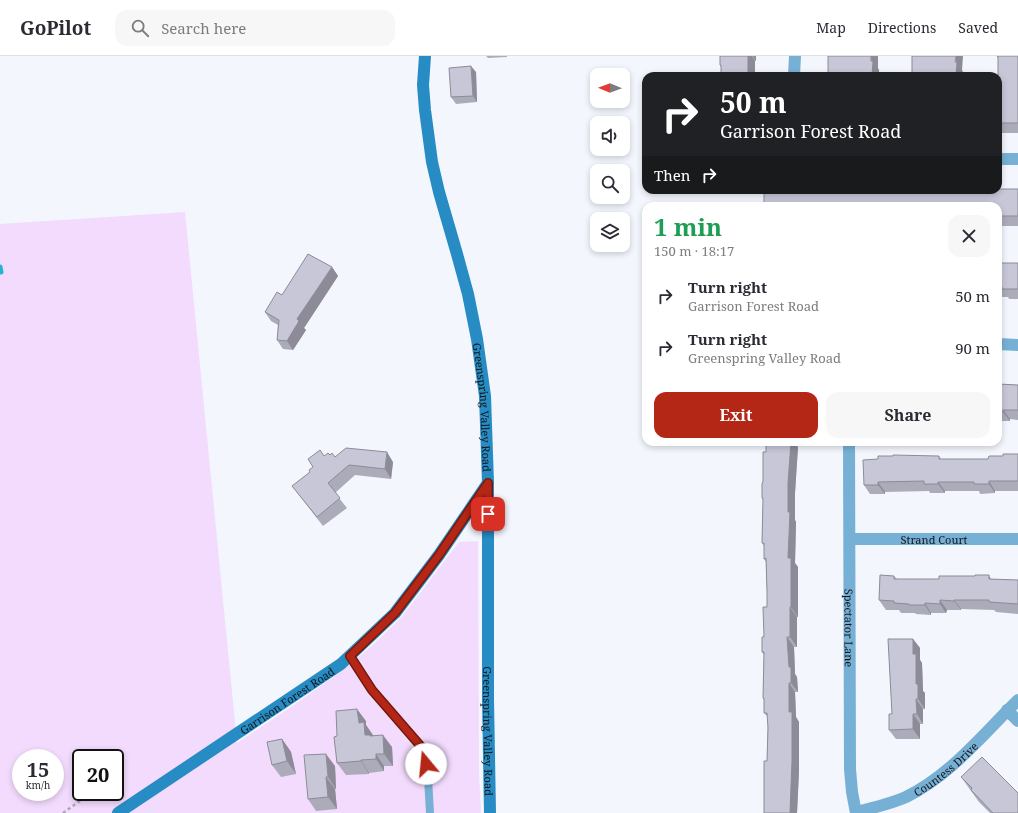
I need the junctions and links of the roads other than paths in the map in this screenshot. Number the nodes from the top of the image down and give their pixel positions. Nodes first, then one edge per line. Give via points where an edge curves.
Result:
1 (425, 56) edge
2 (794, 56) edge
3 (794, 72) edge
4 (1002, 159) edge
5 (1018, 159) edge
6 (1002, 344) edge
7 (1018, 344) edge
8 (849, 446) edge
9 (488, 483) junction
10 (850, 539) junction
11 (1018, 539) edge
12 (350, 656) junction
13 (1018, 700) edge
14 (1007, 710) junction
15 (1018, 721) edge
16 (118, 813) edge
17 (430, 813) edge
18 (490, 813) edge
19 (856, 813) edge

1 - 9 main road, Greenspring Valley Road via 423,85 432,162 438,192 468,294 481,363 487,430
2 - 3 street
4 - 5 street
6 - 7 street
8 - 10 street, Spectator Lane
9 - 12 main road, Garrison Forest Road via 439,555 395,613
9 - 18 main road, Greenspring Valley Road
10 - 11 street, Strand Court
10 - 19 street, Spectator Lane via 850,769
12 - 16 main road, Garrison Forest Road via 292,698
12 - 17 lane via 372,690 424,750
13 - 14 street, Countess Drive
14 - 15 street
14 - 19 street, Countess Drive via 945,772 930,783 905,797

